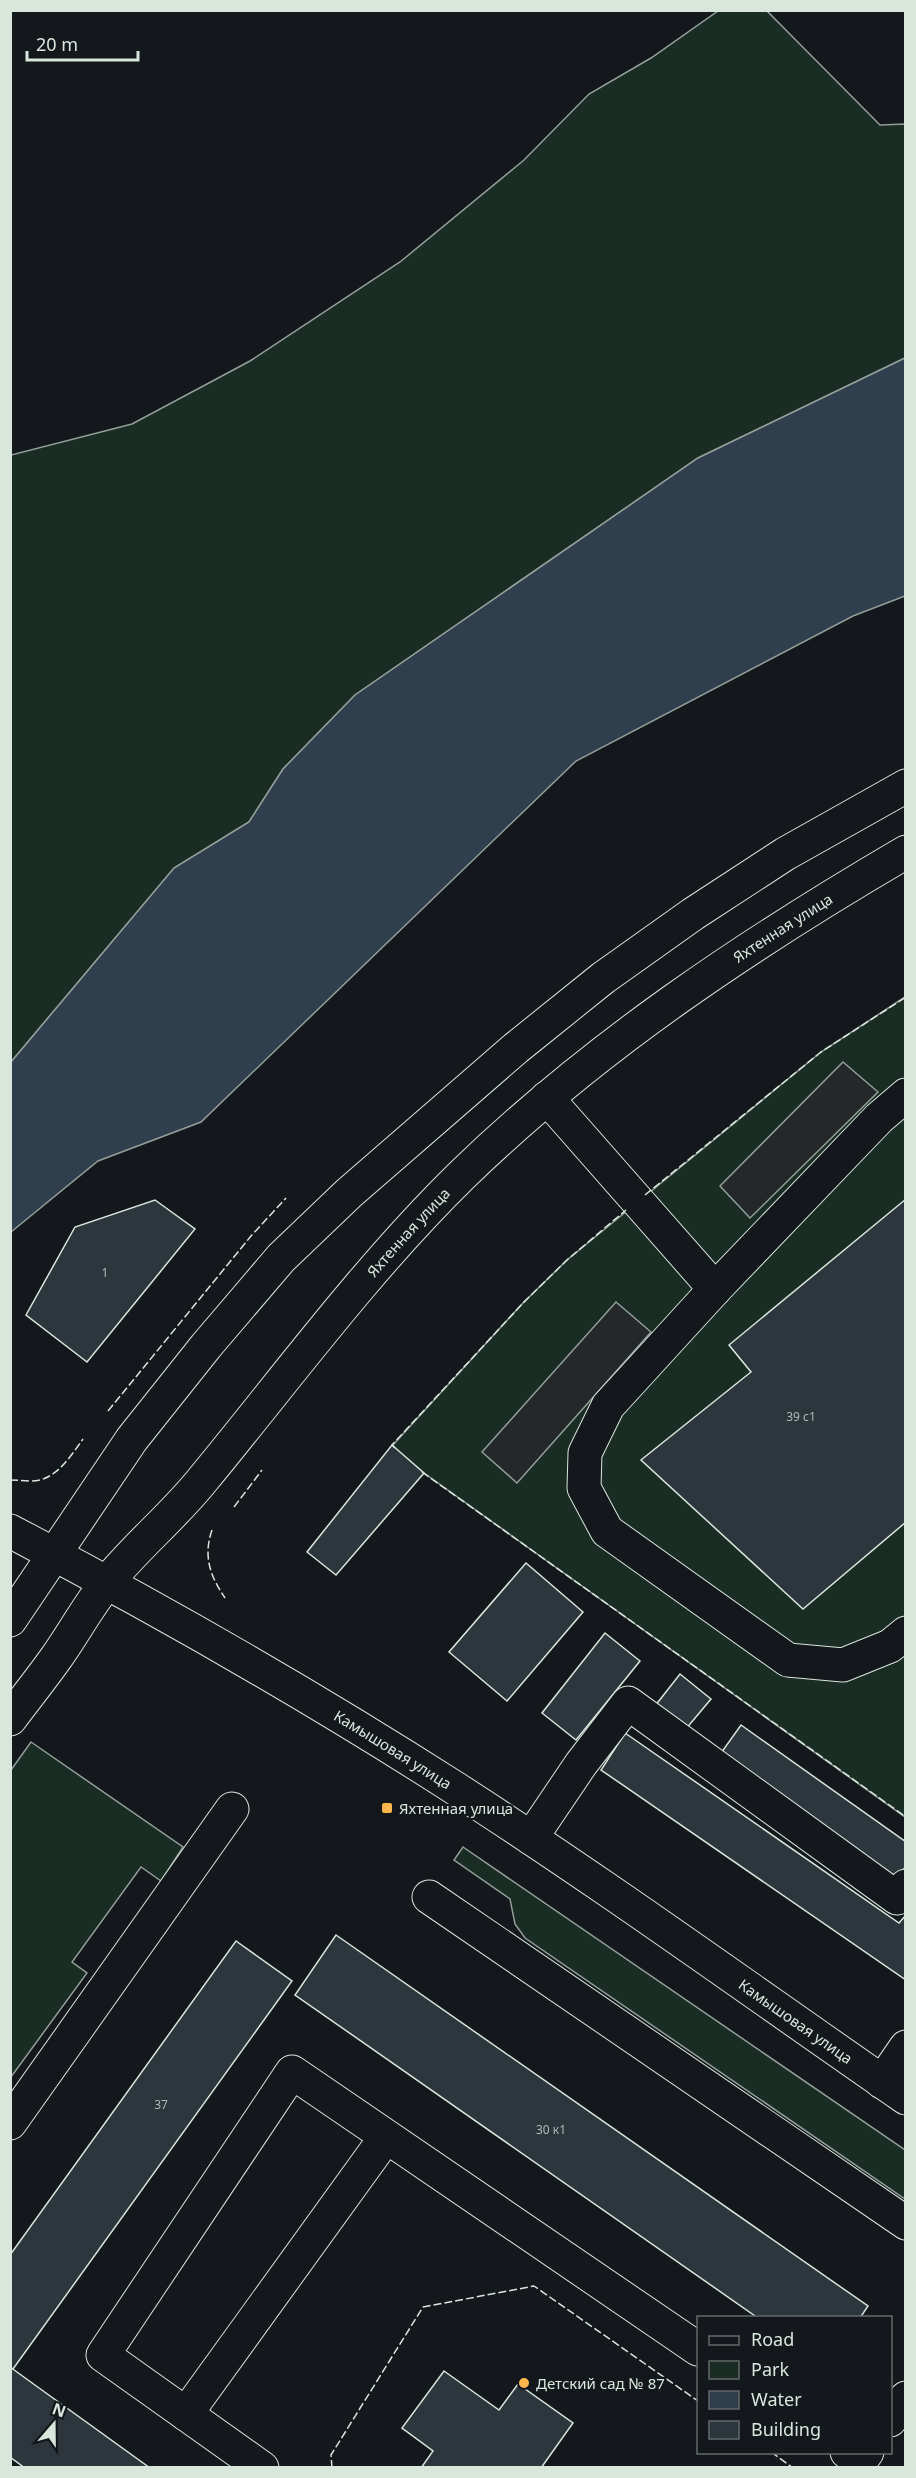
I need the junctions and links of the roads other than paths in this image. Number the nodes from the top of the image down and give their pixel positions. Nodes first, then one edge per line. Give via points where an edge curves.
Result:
1 (906, 786) edge
2 (906, 852) edge
3 (906, 1095) edge
4 (547, 1098) junction
5 (715, 1289) junction
6 (10, 1531) edge
7 (55, 1554) junction
8 (106, 1584) junction
9 (10, 1620) edge
10 (906, 1633) edge
11 (10, 1719) edge
12 (232, 1809) dead end
13 (531, 1838) junction
14 (906, 1886) edge
15 (429, 1898) dead end
16 (906, 2047) edge
17 (894, 2090) edge
18 (10, 2123) edge
19 (386, 2137) junction
20 (906, 2223) edge
21 (697, 2348) edge
22 (906, 2398) edge
23 (186, 2414) junction
24 (892, 2419) edge
25 (262, 2468) edge

1 - 7 main road via 785,854 603,978 349,1193 281,1258 206,1346 132,1439
2 - 4 main road, Яхтенная улица via 729,960
3 - 5 main road via 879,1118
4 - 5 main road
4 - 8 main road, Яхтенная улица via 462,1175 398,1242 195,1489
5 - 10 main road via 608,1406 585,1453 584,1488 607,1531 788,1660 843,1665 890,1646
6 - 7 main road, Камышовая улица
7 - 8 main road, Камышовая улица
7 - 9 main road
8 - 11 main road, Яхтенная улица
8 - 13 main road, Камышовая улица via 415,1762
12 - 18 main road
13 - 14 main road via 628,1703 897,1898
13 - 17 main road, Камышовая улица
15 - 20 main road
16 - 17 main road
19 - 21 main road
19 - 23 main road
19 - 23 main road via 292,2072 103,2355
22 - 24 main road
23 - 25 main road

